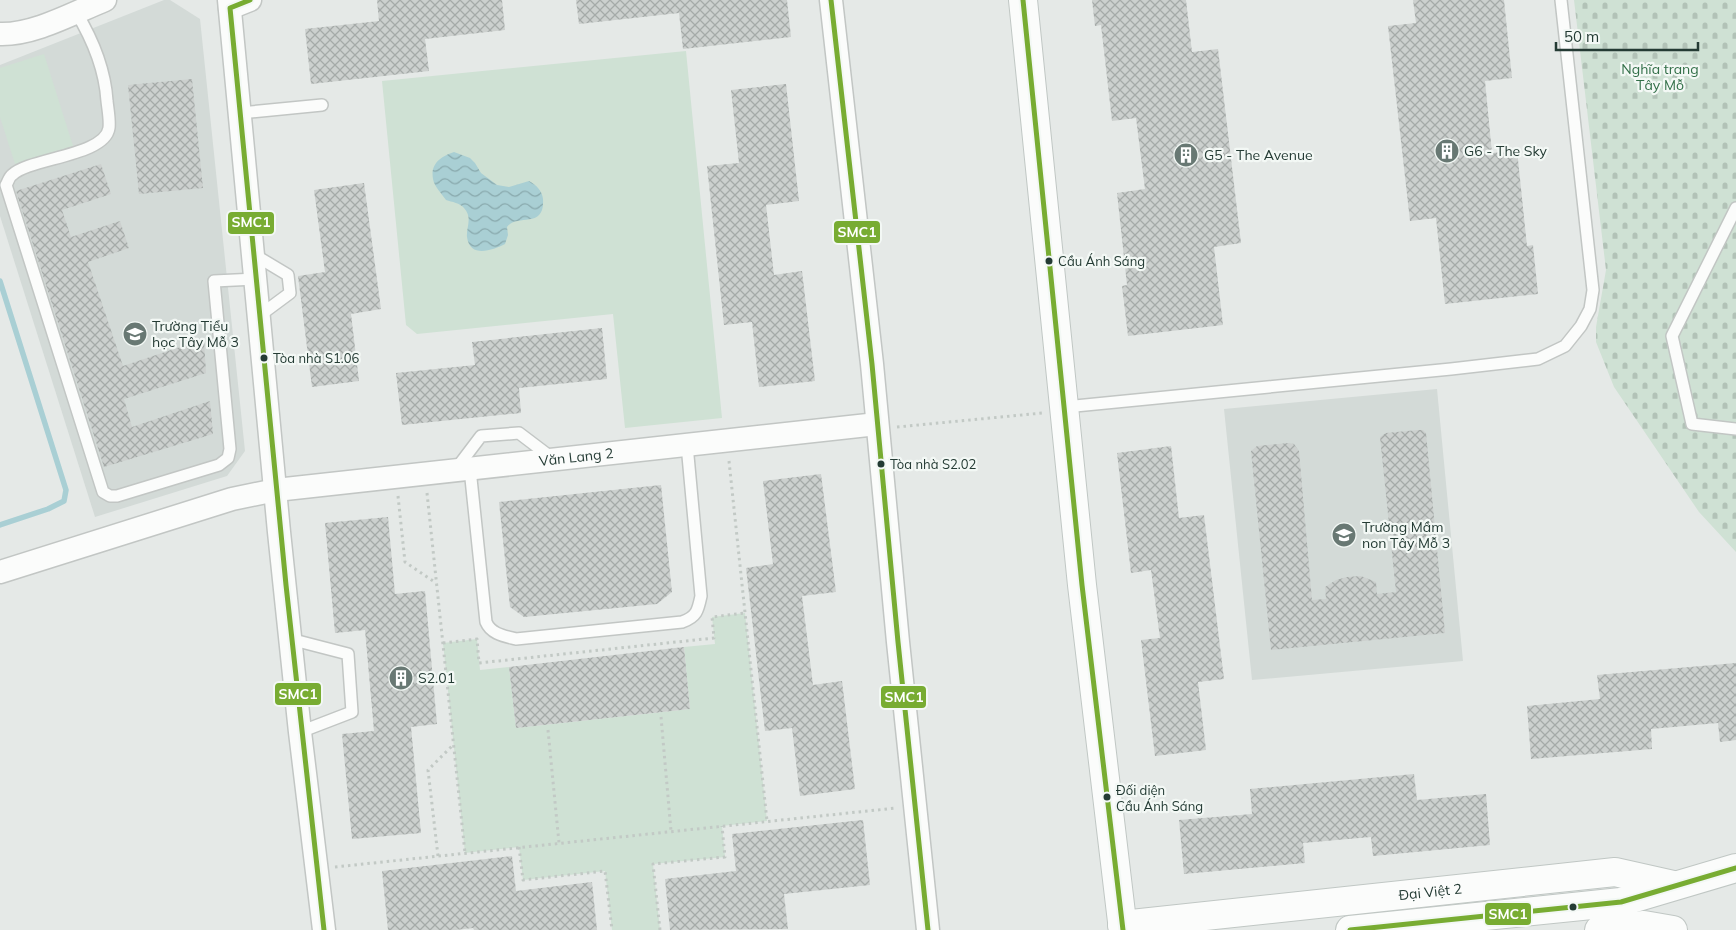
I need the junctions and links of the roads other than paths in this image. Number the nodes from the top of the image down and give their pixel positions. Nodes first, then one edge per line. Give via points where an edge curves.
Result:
1 (105, 0) edge
2 (832, 0) edge
3 (1022, 0) edge
4 (1561, 0) edge
5 (236, 3) edge
6 (76, 12) junction
7 (0, 34) edge
8 (322, 105) dead end
9 (240, 113) junction
10 (1736, 208) edge
11 (253, 254) junction
12 (256, 279) junction
13 (259, 316) junction
14 (1058, 409) junction
15 (883, 426) junction
16 (1736, 429) edge
17 (687, 445) junction
18 (554, 460) junction
19 (463, 470) junction
20 (276, 490) junction
21 (0, 572) edge
22 (290, 639) junction
23 (300, 732) junction
24 (1736, 868) edge
25 (1674, 885) junction
26 (1122, 928) edge
27 (324, 930) edge
28 (928, 930) edge
29 (1350, 930) edge
30 (1599, 930) edge
31 (1673, 930) edge

1 - 6 street
2 - 15 street
3 - 14 street
4 - 14 lane via 1593,290 1590,309 1565,346 1538,359
5 - 9 street
6 - 7 street via 15,34
6 - 12 lane via 93,42 101,67 109,129 94,146 25,168 12,174 6,185 103,492 117,496 219,465 228,458 230,448 214,281
8 - 9 lane
9 - 11 street
10 - 16 lane via 1672,336 1692,424
11 - 12 street
11 - 13 lane via 288,275 290,293
12 - 13 street
13 - 20 street
14 - 26 street
15 - 17 street, Văn Lang 2
15 - 28 street via 898,642
17 - 18 street, Văn Lang 2
17 - 19 lane via 701,596 697,612 682,622 516,639 488,628
18 - 19 street, Văn Lang 2
18 - 19 lane via 519,432 481,436
19 - 20 street, Văn Lang 2
20 - 21 street, Văn Lang 2 via 232,499
20 - 22 street
22 - 23 street
22 - 23 lane via 348,654 352,712
23 - 27 street
24 - 25 street, Đại Việt 2
25 - 26 street, Đại Việt 2 via 1615,872
25 - 29 street via 1621,902
30 - 31 street via 1644,925

